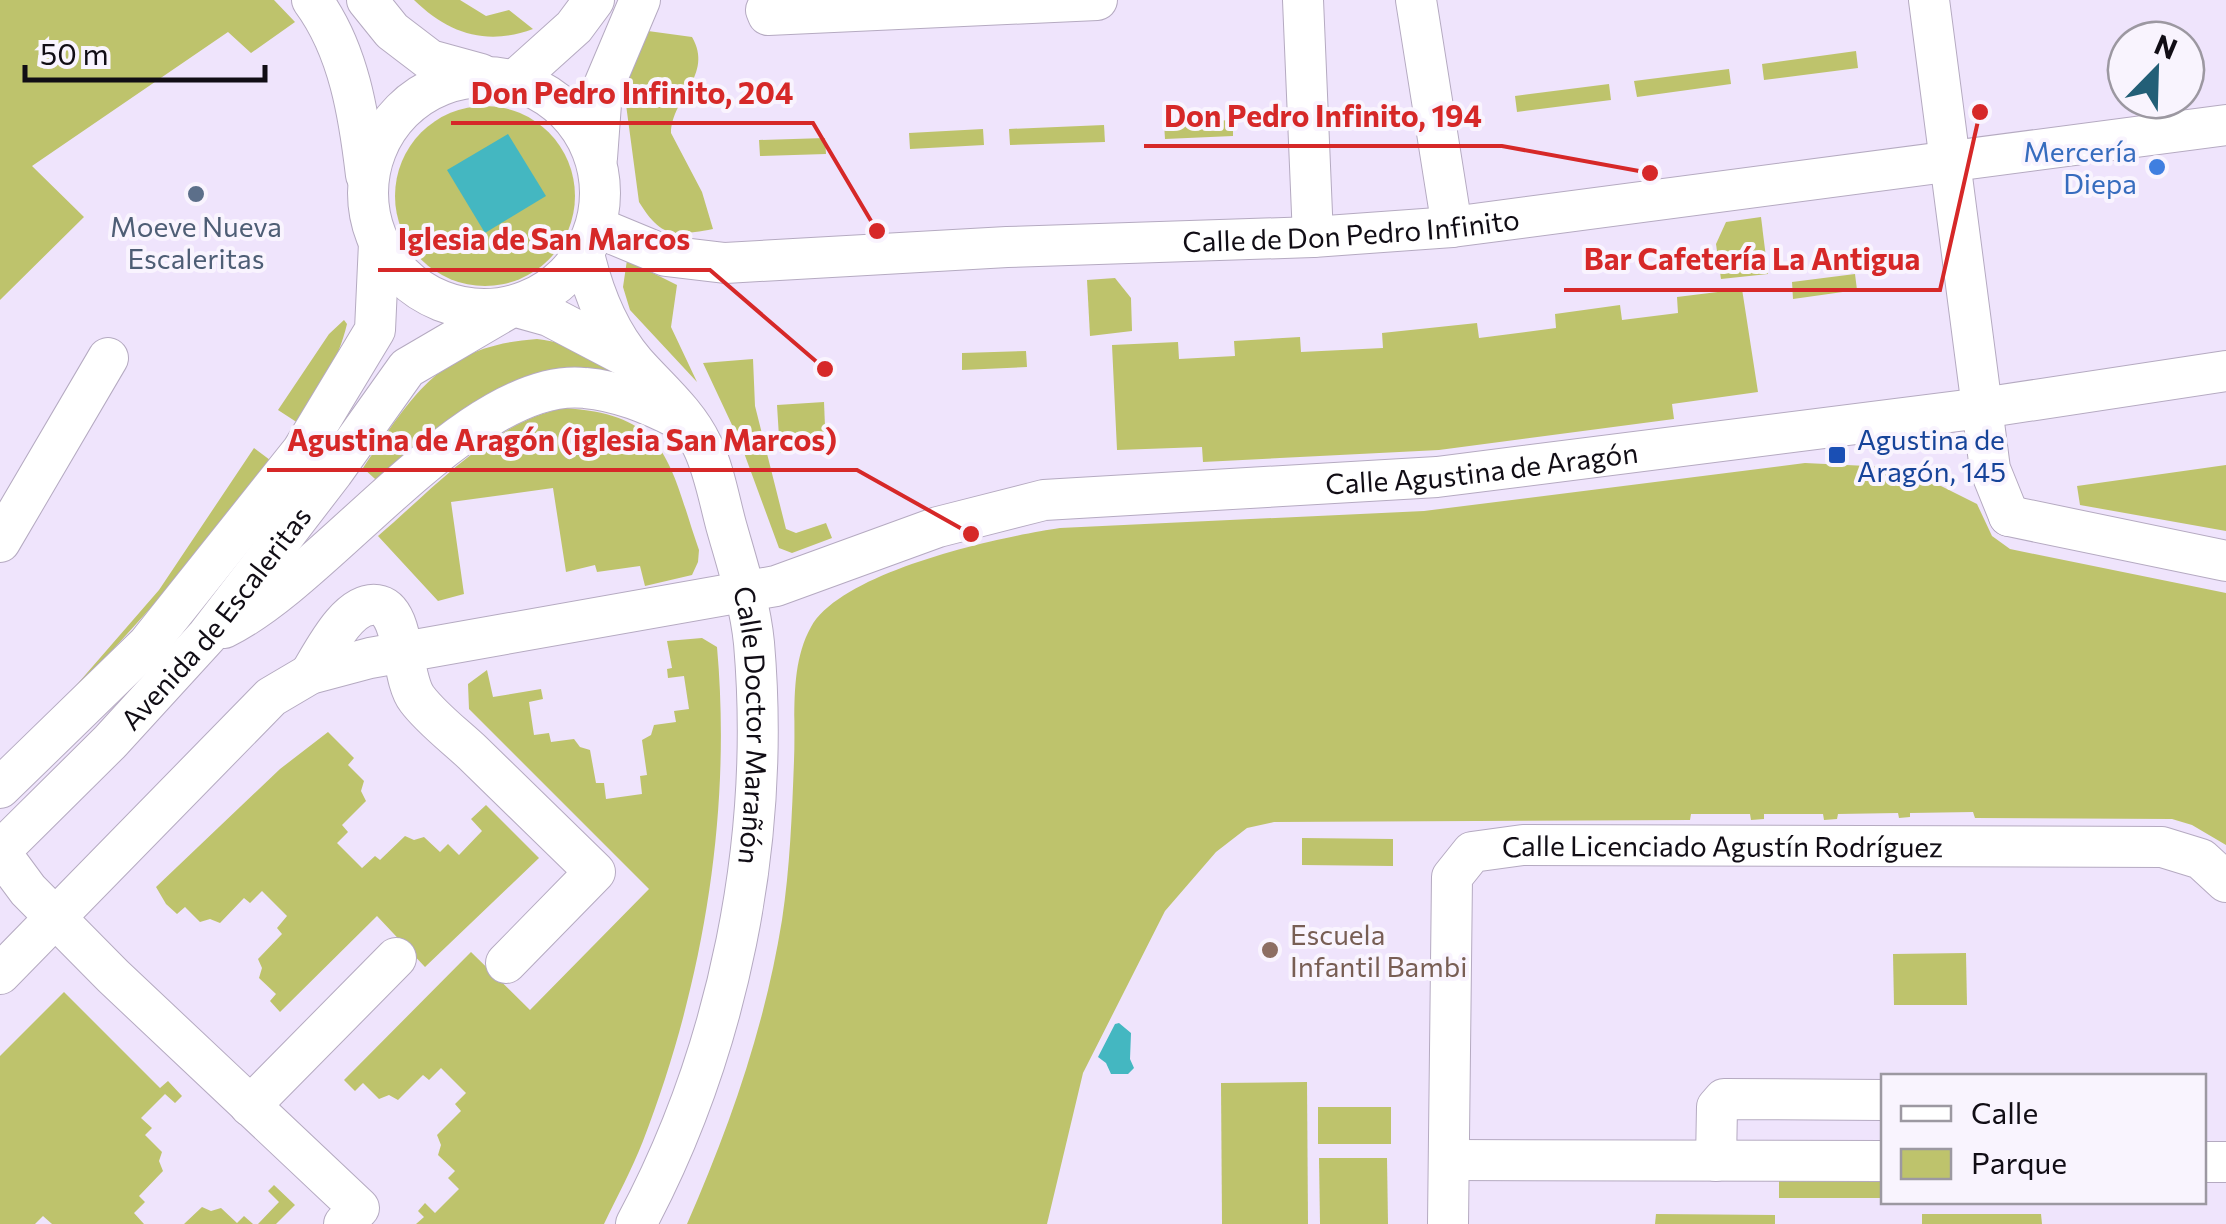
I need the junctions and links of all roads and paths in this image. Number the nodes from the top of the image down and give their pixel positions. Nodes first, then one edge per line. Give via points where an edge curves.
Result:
1 (312, 0) edge
2 (367, 0) edge
3 (594, 0) edge
4 (640, 0) edge
5 (1097, 0) edge
6 (1304, 0) edge
7 (1416, 0) edge
8 (1929, 0) edge
9 (769, 8) edge
10 (504, 79) junction
11 (2226, 125) edge
12 (596, 162) junction
13 (1950, 162) junction
14 (368, 188) junction
15 (1452, 227) junction
16 (1313, 237) junction
17 (590, 241) junction
18 (379, 243) junction
19 (514, 306) junction
20 (108, 358) dead end
21 (631, 359) junction
22 (2226, 371) edge
23 (1982, 408) junction
24 (690, 424) junction
25 (2009, 516) junction
26 (2226, 536) edge
27 (0, 542) edge
28 (2226, 561) edge
29 (746, 592) junction
30 (207, 636) junction
31 (400, 652) junction
32 (0, 788) edge
33 (0, 852) edge
34 (2224, 880) edge
35 (54, 918) junction
36 (396, 958) dead end
37 (506, 963) dead end
38 (0, 974) edge
39 (1881, 1100) edge
40 (250, 1106) junction
41 (1449, 1160) junction
42 (1716, 1161) junction
43 (1881, 1162) edge
44 (344, 1224) edge
45 (636, 1224) edge
46 (1448, 1224) edge

1 - 14 street via 352,87
2 - 10 street via 430,60
3 - 10 street via 574,27
4 - 12 street via 602,90
5 - 9 street
6 - 16 street
7 - 15 street
8 - 13 street
10 - 12 street via 550,98 579,126
10 - 14 street via 448,82 407,106 379,142
11 - 13 street, Calle de Don Pedro Infinito
12 - 17 street via 601,194
13 - 15 street, Calle de Don Pedro Infinito
13 - 23 street
14 - 18 street
15 - 16 street, Calle de Don Pedro Infinito
16 - 17 street, Calle de Don Pedro Infinito via 725,264
17 - 19 street via 566,277
17 - 21 street, Calle Doctor Marañón via 602,310
18 - 19 street via 394,266 435,298 487,310
18 - 32 street, Avenida de Escaleritas via 375,330 302,450 148,644
19 - 21 street, Calle Doctor Marañón via 549,316
19 - 30 street, Avenida de Escaleritas via 407,368
20 - 27 street
21 - 24 street, Calle Doctor Marañón
22 - 23 street, Calle Agustina de Aragón
23 - 25 street via 1990,469
23 - 29 street, Calle Agustina de Aragón via 1437,476 1044,500
24 - 29 street, Calle Doctor Marañón via 704,447
24 - 30 street via 635,398 583,387 523,397 373,506 254,613
25 - 26 street via 2053,507
25 - 28 street
29 - 31 street, Calle Agustina de Aragón
29 - 45 street, Calle Doctor Marañón via 754,642 757,792 743,899 702,1064
30 - 33 street, Avenida de Escaleritas
31 - 35 street, Calle Agustina de Aragón via 310,674 270,697
31 - 37 street via 415,697 595,872
33 - 35 street
34 - 41 street, Calle Licenciado Agustín Rodríguez via 2200,860 2162,847 1523,844 1472,852 1452,877
35 - 38 street, Calle Agustina de Aragón
35 - 40 street
36 - 40 street
39 - 42 street via 1724,1100 1717,1107
40 - 44 street via 359,1208
41 - 42 street
41 - 46 street, Calle Licenciado Agustín Rodríguez
42 - 43 street

